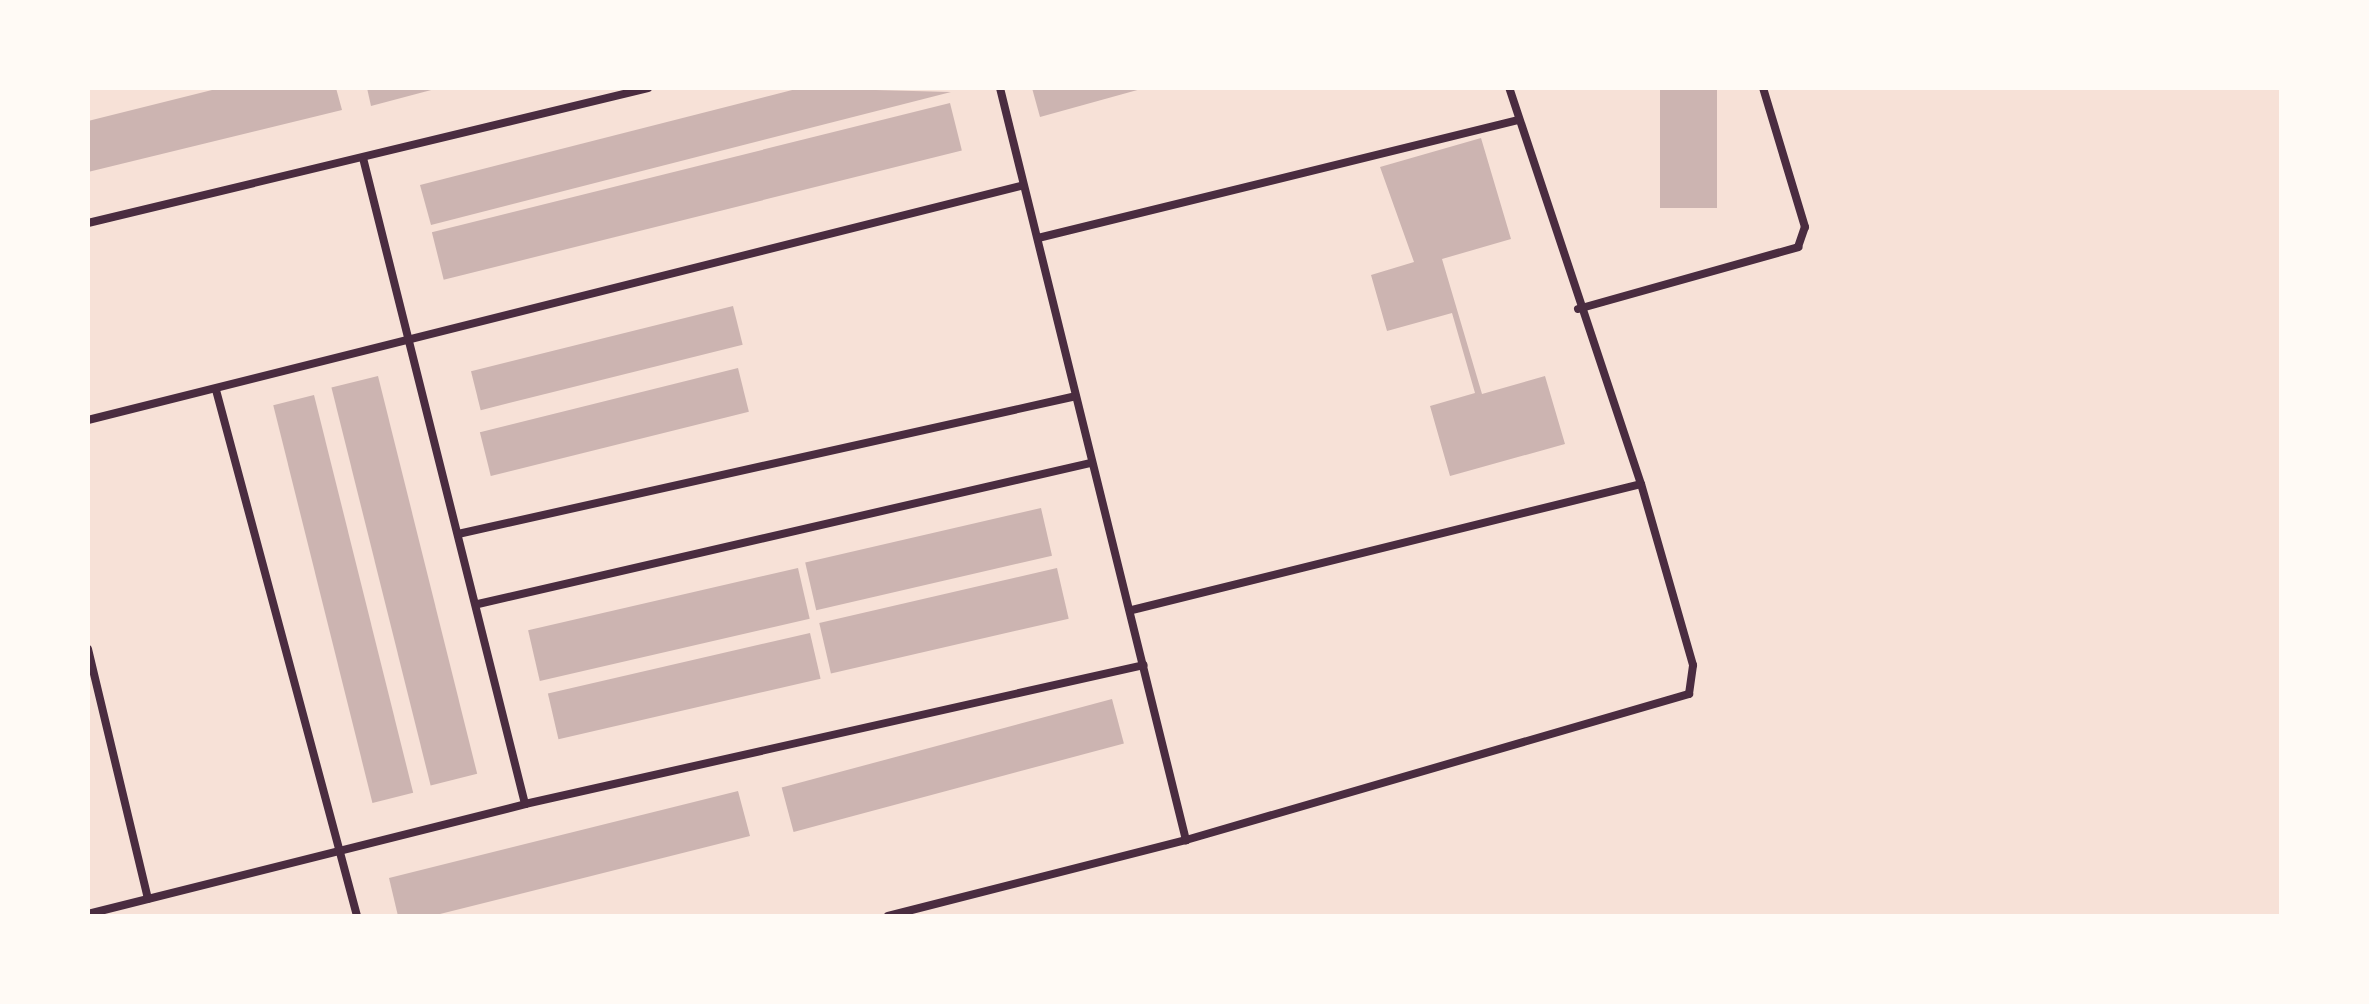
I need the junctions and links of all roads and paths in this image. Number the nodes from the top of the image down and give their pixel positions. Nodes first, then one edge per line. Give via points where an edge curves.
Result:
1 (648, 88) edge
2 (1000, 88) edge
3 (1509, 88) edge
4 (1763, 88) edge
5 (1518, 120) junction
6 (363, 158) junction
7 (1021, 186) junction
8 (88, 223) edge
9 (1038, 238) junction
10 (1578, 309) junction
11 (410, 339) junction
12 (216, 390) junction
13 (1072, 397) junction
14 (88, 420) edge
15 (1090, 463) junction
16 (1641, 484) junction
17 (458, 534) junction
18 (478, 604) junction
19 (1132, 610) junction
20 (88, 649) edge
21 (1144, 665) junction
22 (525, 804) junction
23 (1186, 840) junction
24 (339, 849) junction
25 (148, 899) junction
26 (88, 914) edge
27 (357, 916) edge
28 (888, 916) edge

1 - 6 street
2 - 7 street
3 - 5 street
4 - 10 street via 1805,227 1798,247
5 - 9 street
5 - 10 street
6 - 8 street
6 - 11 street
7 - 9 street
7 - 11 street
9 - 13 street
10 - 16 street
11 - 12 street
11 - 17 street
12 - 14 street
12 - 24 street
13 - 15 street
13 - 17 street
15 - 18 street
15 - 19 street
16 - 19 street
16 - 23 street via 1693,665 1695,682 1679,702
17 - 18 street
18 - 22 street
19 - 21 street
20 - 25 street
21 - 22 street
21 - 23 street
22 - 24 street
23 - 28 street
24 - 25 street
24 - 27 street
25 - 26 street

